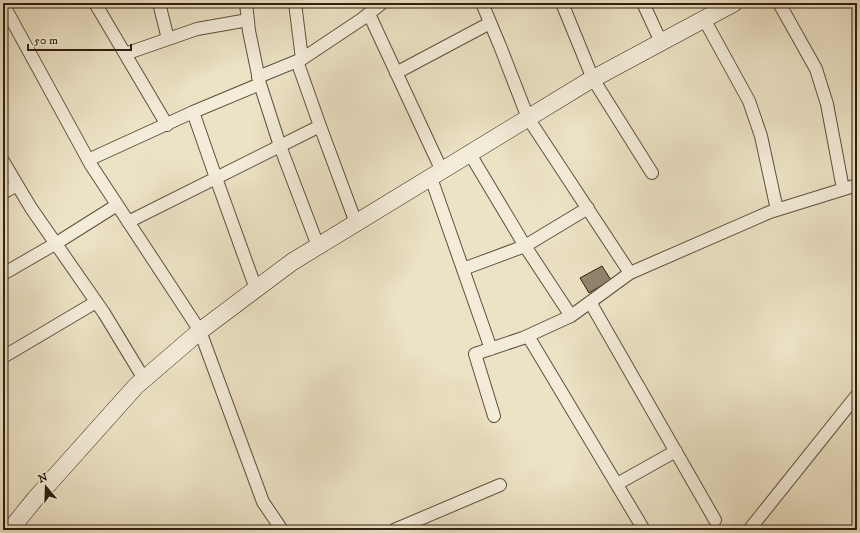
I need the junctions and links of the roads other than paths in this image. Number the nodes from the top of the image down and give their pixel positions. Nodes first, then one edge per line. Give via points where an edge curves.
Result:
1 (94, 3) edge
2 (159, 3) edge
3 (246, 3) edge
4 (295, 3) edge
5 (382, 3) edge
6 (482, 3) edge
7 (562, 3) edge
8 (643, 3) edge
9 (734, 3) edge
10 (779, 3) edge
11 (3, 4) edge
12 (719, 7) edge
13 (369, 14) junction
14 (704, 19) junction
15 (248, 20) junction
16 (490, 23) junction
17 (168, 39) junction
18 (661, 42) junction
19 (125, 54) junction
20 (299, 60) junction
21 (396, 73) junction
22 (593, 79) junction
23 (259, 81) junction
24 (193, 112) junction
25 (528, 118) junction
26 (167, 125) junction
27 (320, 126) junction
28 (280, 146) junction
29 (470, 154) junction
30 (88, 160) junction
31 (3, 161) edge
32 (652, 173) dead end
33 (437, 174) junction
34 (216, 178) junction
35 (17, 185) junction
36 (857, 185) edge
37 (844, 189) junction
38 (3, 193) edge
39 (117, 205) junction
40 (588, 208) junction
41 (777, 210) junction
42 (128, 222) junction
43 (356, 223) junction
44 (55, 244) junction
45 (318, 246) junction
46 (525, 246) junction
47 (463, 269) junction
48 (630, 273) junction
49 (3, 274) edge
50 (256, 289) junction
51 (96, 302) junction
52 (590, 302) junction
53 (571, 316) junction
54 (200, 331) junction
55 (528, 336) junction
56 (491, 349) junction
57 (3, 357) edge
58 (144, 379) junction
59 (857, 396) edge
60 (494, 416) dead end
61 (676, 451) junction
62 (617, 484) junction
63 (500, 485) dead end
64 (715, 520) dead end
65 (10, 530) edge
66 (282, 530) edge
67 (394, 530) edge
68 (644, 530) edge
69 (749, 530) edge

1 - 19 street
2 - 17 street
3 - 15 street
4 - 20 street
5 - 13 street
6 - 16 street
7 - 22 street
8 - 18 street
9 - 12 main road
10 - 37 street via 816,69 827,104
11 - 30 street
12 - 14 main road
13 - 20 street
13 - 21 street
14 - 18 main road
14 - 41 street via 749,101 761,136
15 - 17 street via 197,29
15 - 23 street
16 - 21 street
16 - 25 street
17 - 19 street
18 - 22 main road
19 - 26 street
20 - 23 street
20 - 27 street
21 - 33 street
22 - 25 main road
22 - 32 street
23 - 24 street
23 - 28 street
24 - 26 street
24 - 34 street
25 - 29 main road
25 - 40 street
26 - 30 street
27 - 28 street
27 - 43 street
28 - 34 street
28 - 45 street
29 - 33 main road
29 - 46 street
30 - 39 street
31 - 35 street
33 - 43 main road
33 - 47 street
34 - 42 street
34 - 50 street
35 - 38 street
35 - 44 street
36 - 37 street
37 - 41 street
39 - 42 street
39 - 44 street
40 - 46 street
40 - 48 street
41 - 48 street
42 - 54 street
43 - 45 main road
44 - 49 street
44 - 51 street
45 - 50 main road
46 - 47 street
46 - 53 street
47 - 56 street
48 - 52 street
50 - 54 main road
51 - 57 street
51 - 58 street
52 - 53 street
52 - 61 street
53 - 55 street
54 - 58 main road
54 - 66 street via 263,502
55 - 56 street
55 - 62 street
56 - 60 street via 475,354
58 - 65 main road
59 - 69 street
61 - 62 street
61 - 64 street
62 - 68 street
63 - 67 street

